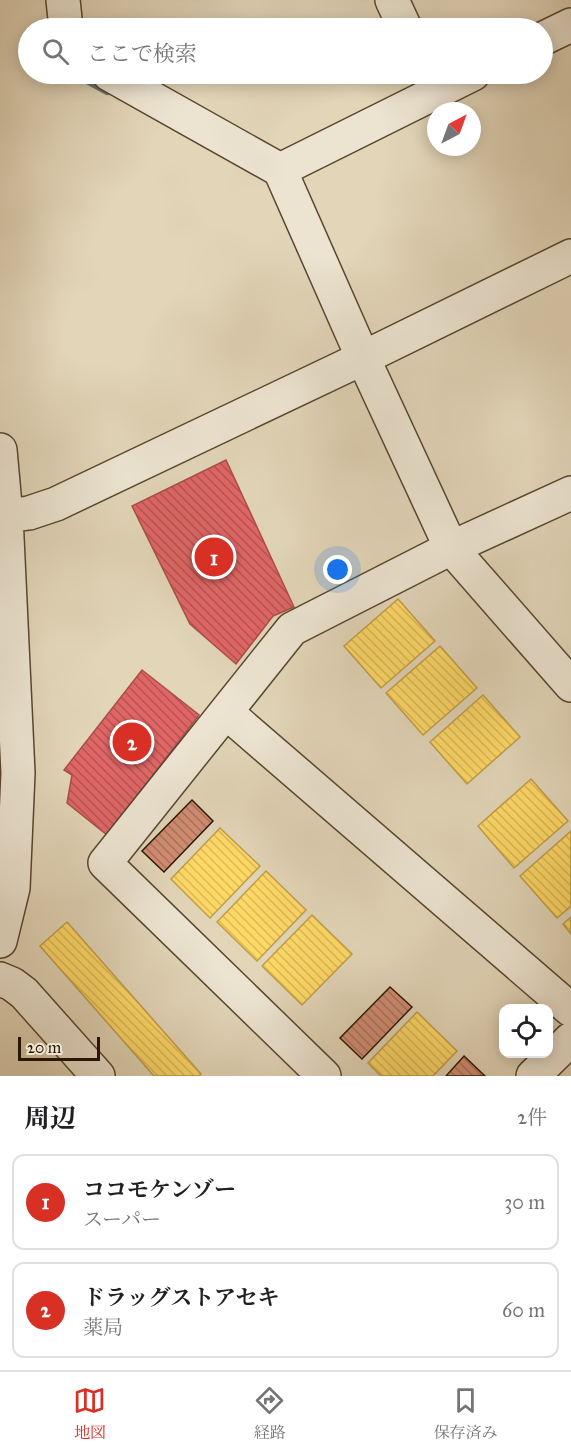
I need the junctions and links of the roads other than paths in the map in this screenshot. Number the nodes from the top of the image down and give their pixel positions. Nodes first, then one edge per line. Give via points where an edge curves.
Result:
1 (63, 0) edge
2 (392, 0) edge
3 (65, 18) edge
4 (400, 18) edge
5 (571, 25) edge
6 (553, 34) edge
7 (127, 84) edge
8 (427, 84) edge
9 (280, 170) junction
10 (571, 255) edge
11 (363, 358) junction
12 (0, 450) edge
13 (571, 493) edge
14 (6, 516) junction
15 (451, 548) junction
16 (4, 587) edge
17 (571, 685) edge
18 (226, 712) junction
19 (0, 941) edge
20 (0, 979) edge
21 (571, 1010) edge
22 (571, 1039) edge
23 (98, 1076) edge
24 (324, 1076) edge
25 (533, 1076) edge

1 - 3 street
2 - 4 street
5 - 6 street
7 - 9 street
8 - 9 street
9 - 11 street
10 - 11 street
11 - 14 street via 56,504
11 - 15 street
12 - 14 street
13 - 15 street
14 - 16 street
15 - 17 street
15 - 18 street via 292,629
16 - 19 street via 18,773 13,888
18 - 21 street
18 - 24 street via 105,863
20 - 23 street via 24,993
22 - 25 street

